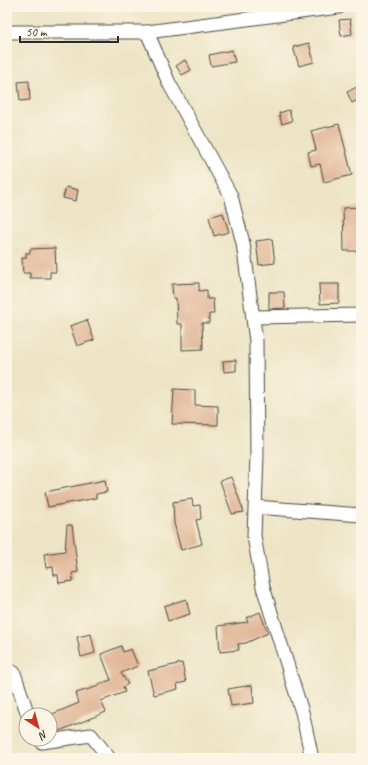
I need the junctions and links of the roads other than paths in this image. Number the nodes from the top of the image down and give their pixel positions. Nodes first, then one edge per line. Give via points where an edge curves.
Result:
1 (338, 7) edge
2 (7, 32) edge
3 (147, 32) junction
4 (361, 314) edge
5 (254, 317) junction
6 (255, 507) junction
7 (361, 515) edge
8 (7, 669) edge
9 (25, 707) edge
10 (58, 740) edge
11 (109, 758) edge
12 (312, 758) edge

1 - 3 street
2 - 3 street
3 - 5 street via 169,83 231,196 243,244
4 - 5 street
5 - 6 street
6 - 7 street
6 - 12 street via 254,536 263,587 302,712
8 - 9 street via 14,673
10 - 11 street via 92,735

